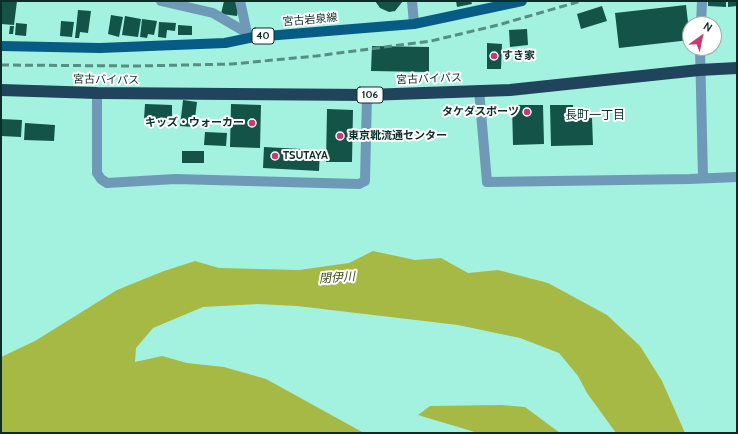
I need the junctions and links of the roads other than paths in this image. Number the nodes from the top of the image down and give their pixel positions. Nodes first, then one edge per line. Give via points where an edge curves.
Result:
1 (161, 1) edge
2 (240, 1) edge
3 (412, 1) edge
4 (522, 1) edge
5 (702, 1) edge
6 (174, 2) edge
7 (701, 16) edge
8 (414, 24) junction
9 (251, 35) junction
10 (1, 46) edge
11 (700, 56) edge
12 (737, 68) edge
13 (699, 70) junction
14 (1, 90) edge
15 (479, 90) junction
16 (97, 93) junction
17 (368, 95) junction
18 (737, 177) edge
19 (703, 178) junction

1 - 6 street
2 - 9 street
3 - 8 street
4 - 8 main road, 宮古岩泉線 / 40
5 - 7 street
6 - 9 street via 213,13
8 - 9 main road, 宮古岩泉線 / 40
9 - 10 main road, 宮古岩泉線 / 40 via 225,43 100,48
11 - 13 street
12 - 13 highway, 宮古バイパス / 106
13 - 15 highway, 宮古バイパス / 106 via 510,90
13 - 19 street
14 - 16 highway, 宮古バイパス / 106
15 - 17 highway, 宮古バイパス / 106
15 - 19 street via 487,182
16 - 17 highway, 宮古バイパス / 106
16 - 17 street via 97,173 108,183 176,179 359,184 365,181
18 - 19 street

